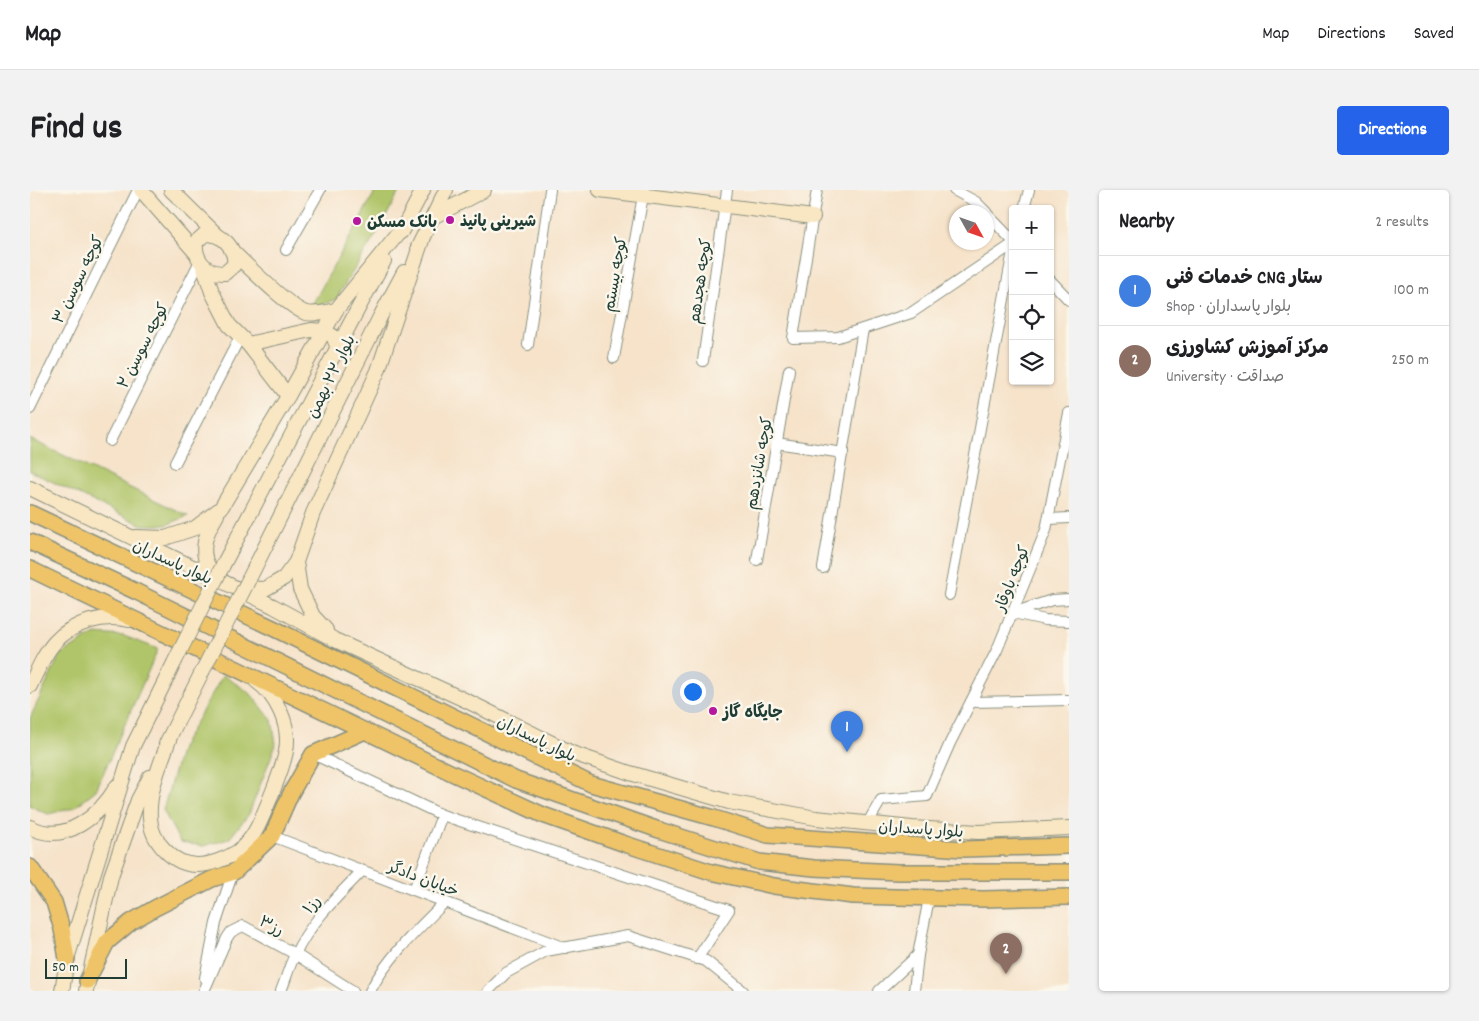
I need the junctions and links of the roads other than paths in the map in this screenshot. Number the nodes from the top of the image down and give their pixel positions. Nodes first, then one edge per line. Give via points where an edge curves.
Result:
1 (138, 190) edge
2 (141, 190) edge
3 (172, 190) edge
4 (320, 190) edge
5 (422, 190) edge
6 (446, 190) edge
7 (484, 190) edge
8 (550, 190) edge
9 (600, 190) edge
10 (727, 190) edge
11 (817, 190) edge
12 (954, 190) edge
13 (1029, 190) edge
14 (643, 193) edge
15 (979, 205) edge
16 (1025, 205) edge
17 (724, 206) junction
18 (433, 217) junction
19 (813, 217) junction
20 (994, 222) edge
21 (405, 225) junction
22 (220, 237) junction
23 (1009, 238) edge
24 (422, 240) junction
25 (1009, 245) edge
26 (232, 250) junction
27 (286, 250) dead end
28 (200, 260) junction
29 (1009, 272) edge
30 (1054, 284) edge
31 (1069, 300) edge
32 (336, 310) junction
33 (863, 329) junction
34 (324, 331) junction
35 (244, 340) junction
36 (528, 345) dead end
37 (338, 348) junction
38 (614, 358) dead end
39 (703, 361) dead end
40 (788, 370) dead end
41 (288, 396) junction
42 (30, 409) edge
43 (1069, 413) edge
44 (110, 441) dead end
45 (776, 443) junction
46 (843, 452) junction
47 (1065, 461) edge
48 (175, 464) dead end
49 (30, 488) edge
50 (221, 508) junction
51 (30, 513) edge
52 (1069, 518) edge
53 (1048, 519) junction
54 (131, 537) junction
55 (30, 542) edge
56 (757, 560) dead end
57 (296, 562) junction
58 (823, 568) dead end
59 (30, 569) edge
60 (949, 595) dead end
61 (1069, 599) edge
62 (1012, 613) junction
63 (1069, 621) edge
64 (142, 623) junction
65 (336, 640) junction
66 (240, 670) junction
67 (30, 686) edge
68 (1069, 700) edge
69 (971, 702) junction
70 (365, 731) junction
71 (170, 737) junction
72 (133, 746) junction
73 (313, 754) junction
74 (516, 780) junction
75 (442, 814) junction
76 (542, 815) junction
77 (867, 824) junction
78 (30, 826) edge
79 (1069, 828) edge
80 (272, 836) junction
81 (1069, 846) edge
82 (238, 851) junction
83 (30, 867) edge
84 (814, 868) junction
85 (362, 870) junction
86 (234, 872) junction
87 (1069, 872) edge
88 (742, 878) junction
89 (414, 890) junction
90 (929, 898) junction
91 (1069, 898) edge
92 (445, 902) junction
93 (565, 948) junction
94 (295, 954) junction
95 (918, 955) junction
96 (698, 958) junction
97 (66, 959) junction
98 (86, 986) edge
99 (62, 991) edge
100 (204, 991) edge
101 (281, 991) edge
102 (353, 991) edge
103 (370, 991) edge
104 (488, 991) edge
105 (743, 991) edge
106 (879, 991) edge
107 (914, 991) edge

1 - 42 street, کوچه سوسن ۳
2 - 28 main road
3 - 22 main road
4 - 27 street
5 - 21 main road, بلوار ۲۲ بهمن
6 - 18 main road, بلوار ۲۲ بهمن
7 - 18 main road
8 - 36 street
9 - 14 main road
10 - 17 street, کوچه هجدهم
11 - 19 street
12 - 15 street
13 - 16 street
14 - 17 main road
14 - 38 street, کوچه بیستم
17 - 19 main road
17 - 39 street, کوچه هجدهم
18 - 24 main road, بلوار ۲۲ بهمن
19 - 33 street via 793,338 838,337
20 - 23 street
21 - 32 main road
21 - 37 main road, بلوار ۲۲ بهمن
22 - 26 main road
22 - 28 main road via 210,234 200,237 196,242
24 - 57 main road via 378,371 313,513
24 - 71 main road, بلوار ۲۲ بهمن, bridge via 380,316
25 - 33 street via 911,313
26 - 28 main road via 234,266 225,273 214,272
26 - 32 main road via 290,304 304,312 320,314
28 - 35 main road via 229,325
28 - 44 street, کوچه سوسن ۲
29 - 60 street
30 - 31 street
32 - 34 main road
33 - 46 street
34 - 35 main road
34 - 37 main road via 333,336
34 - 41 main road
35 - 41 main road
35 - 48 street
37 - 72 main road, بلوار ۲۲ بهمن, bridge via 222,567
40 - 45 street, کوچه شانزدهم
41 - 50 main road
43 - 47 street, کوچه باوقار
45 - 46 street
45 - 56 street, کوچه شانزدهم
46 - 58 street
47 - 53 street, کوچه باوقار
49 - 54 main road
50 - 54 main road via 196,528 165,538
50 - 57 main road via 203,547 209,567 225,581 243,588 265,589 284,578
51 - 81 main road, بلوار پاسداران via 591,784 768,835 963,848
52 - 53 street
53 - 62 street, کوچه باوقار
54 - 65 main road
55 - 74 main road via 138,592
57 - 65 main road via 300,589 313,616
59 - 64 main road
61 - 62 street via 1052,600
62 - 63 street
62 - 69 street, کوچه باوقار
64 - 66 main road
64 - 67 main road via 116,617 83,623 66,632 39,665
65 - 77 main road via 572,753 729,802
66 - 70 main road
66 - 82 main road via 264,687 275,701 286,732 286,749 281,772 260,823
68 - 69 street
69 - 77 street, کوچه باوقار via 926,796 881,800
70 - 73 main road
70 - 76 main road
71 - 82 main road via 151,797 153,833 173,857 197,865 222,860
71 - 98 main road via 138,800 111,876
72 - 78 main road via 116,788 98,812 65,831 46,832
72 - 97 main road
73 - 75 street
73 - 80 main road
74 - 76 main road
74 - 84 main road via 760,862
75 - 89 street
75 - 96 street via 729,910
76 - 88 main road via 710,872
77 - 79 main road via 979,832
80 - 85 street, خیابان دادگر
80 - 86 main road
82 - 86 street
83 - 97 main road via 54,902
84 - 87 main road via 898,872
84 - 88 main road
85 - 89 street, خیابان دادگر
85 - 94 street, رز۱ via 311,928
86 - 98 main road via 204,883 131,922 107,942
86 - 100 street via 216,923
88 - 90 main road via 774,886 852,896
89 - 92 street, خیابان دادگر
90 - 91 main road
90 - 95 street
92 - 93 street, خیابان دادگر
92 - 103 street via 408,940
93 - 96 street via 628,936
93 - 104 street via 546,951 506,973
94 - 100 street, رز۳ via 243,926 227,938
94 - 101 street, رز۱
94 - 102 street, رز۳
95 - 106 street
95 - 107 street
96 - 105 street
97 - 99 main road

